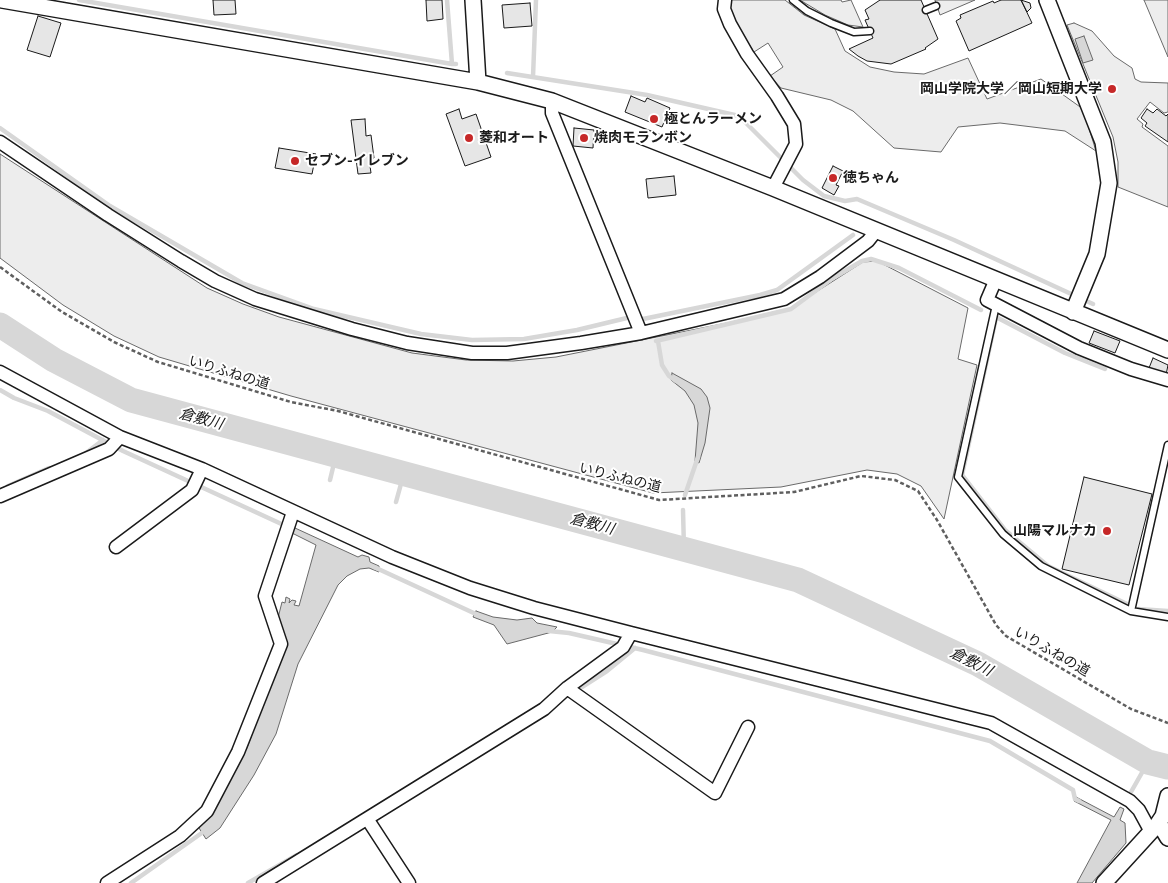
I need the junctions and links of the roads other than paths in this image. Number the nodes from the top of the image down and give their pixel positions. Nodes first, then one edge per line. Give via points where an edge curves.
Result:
1 (2, 0) edge
2 (473, 0) edge
3 (725, 0) edge
4 (793, 0) edge
5 (1047, 0) edge
6 (936, 6) dead end
7 (926, 10) dead end
8 (870, 31) dead end
9 (478, 82) junction
10 (552, 101) junction
11 (0, 142) edge
12 (773, 188) junction
13 (876, 231) junction
14 (996, 279) junction
15 (1077, 301) junction
16 (996, 305) junction
17 (638, 324) junction
18 (1168, 350) edge
19 (0, 372) edge
20 (1168, 380) edge
21 (115, 443) junction
22 (1168, 445) edge
23 (197, 480) junction
24 (0, 496) edge
25 (293, 512) junction
26 (116, 547) dead end
27 (1131, 611) junction
28 (1168, 616) edge
29 (626, 641) junction
30 (567, 688) junction
31 (748, 727) dead end
32 (368, 820) junction
33 (1163, 822) edge
34 (107, 883) edge
35 (263, 883) edge
36 (409, 883) edge
37 (1104, 883) edge

1 - 9 street
2 - 9 street
3 - 12 street via 724,9 734,31 794,124 796,144
4 - 8 lane via 831,24 854,32
5 - 15 street via 1104,142 1109,183 1097,254
6 - 7 lane
9 - 10 street
10 - 12 street
10 - 17 street via 552,113
11 - 17 street via 108,215 215,281 299,314 407,343 472,353 529,351
12 - 13 street
13 - 14 street
13 - 17 street via 868,241 820,277 784,299
14 - 15 street
14 - 16 street via 987,300
15 - 18 street
16 - 20 street via 1080,348
16 - 27 lane via 958,477 1003,534 1041,566
19 - 21 street
21 - 23 street
21 - 24 street
22 - 27 lane
23 - 25 street
23 - 26 street
25 - 29 street via 470,588
25 - 34 street via 266,596 281,644 238,752 207,811 180,836
27 - 28 lane
29 - 30 street
29 - 33 street via 991,724 1130,800 1140,810
30 - 31 street via 715,793
30 - 32 street via 544,708
32 - 35 street
32 - 36 street
33 - 37 street

